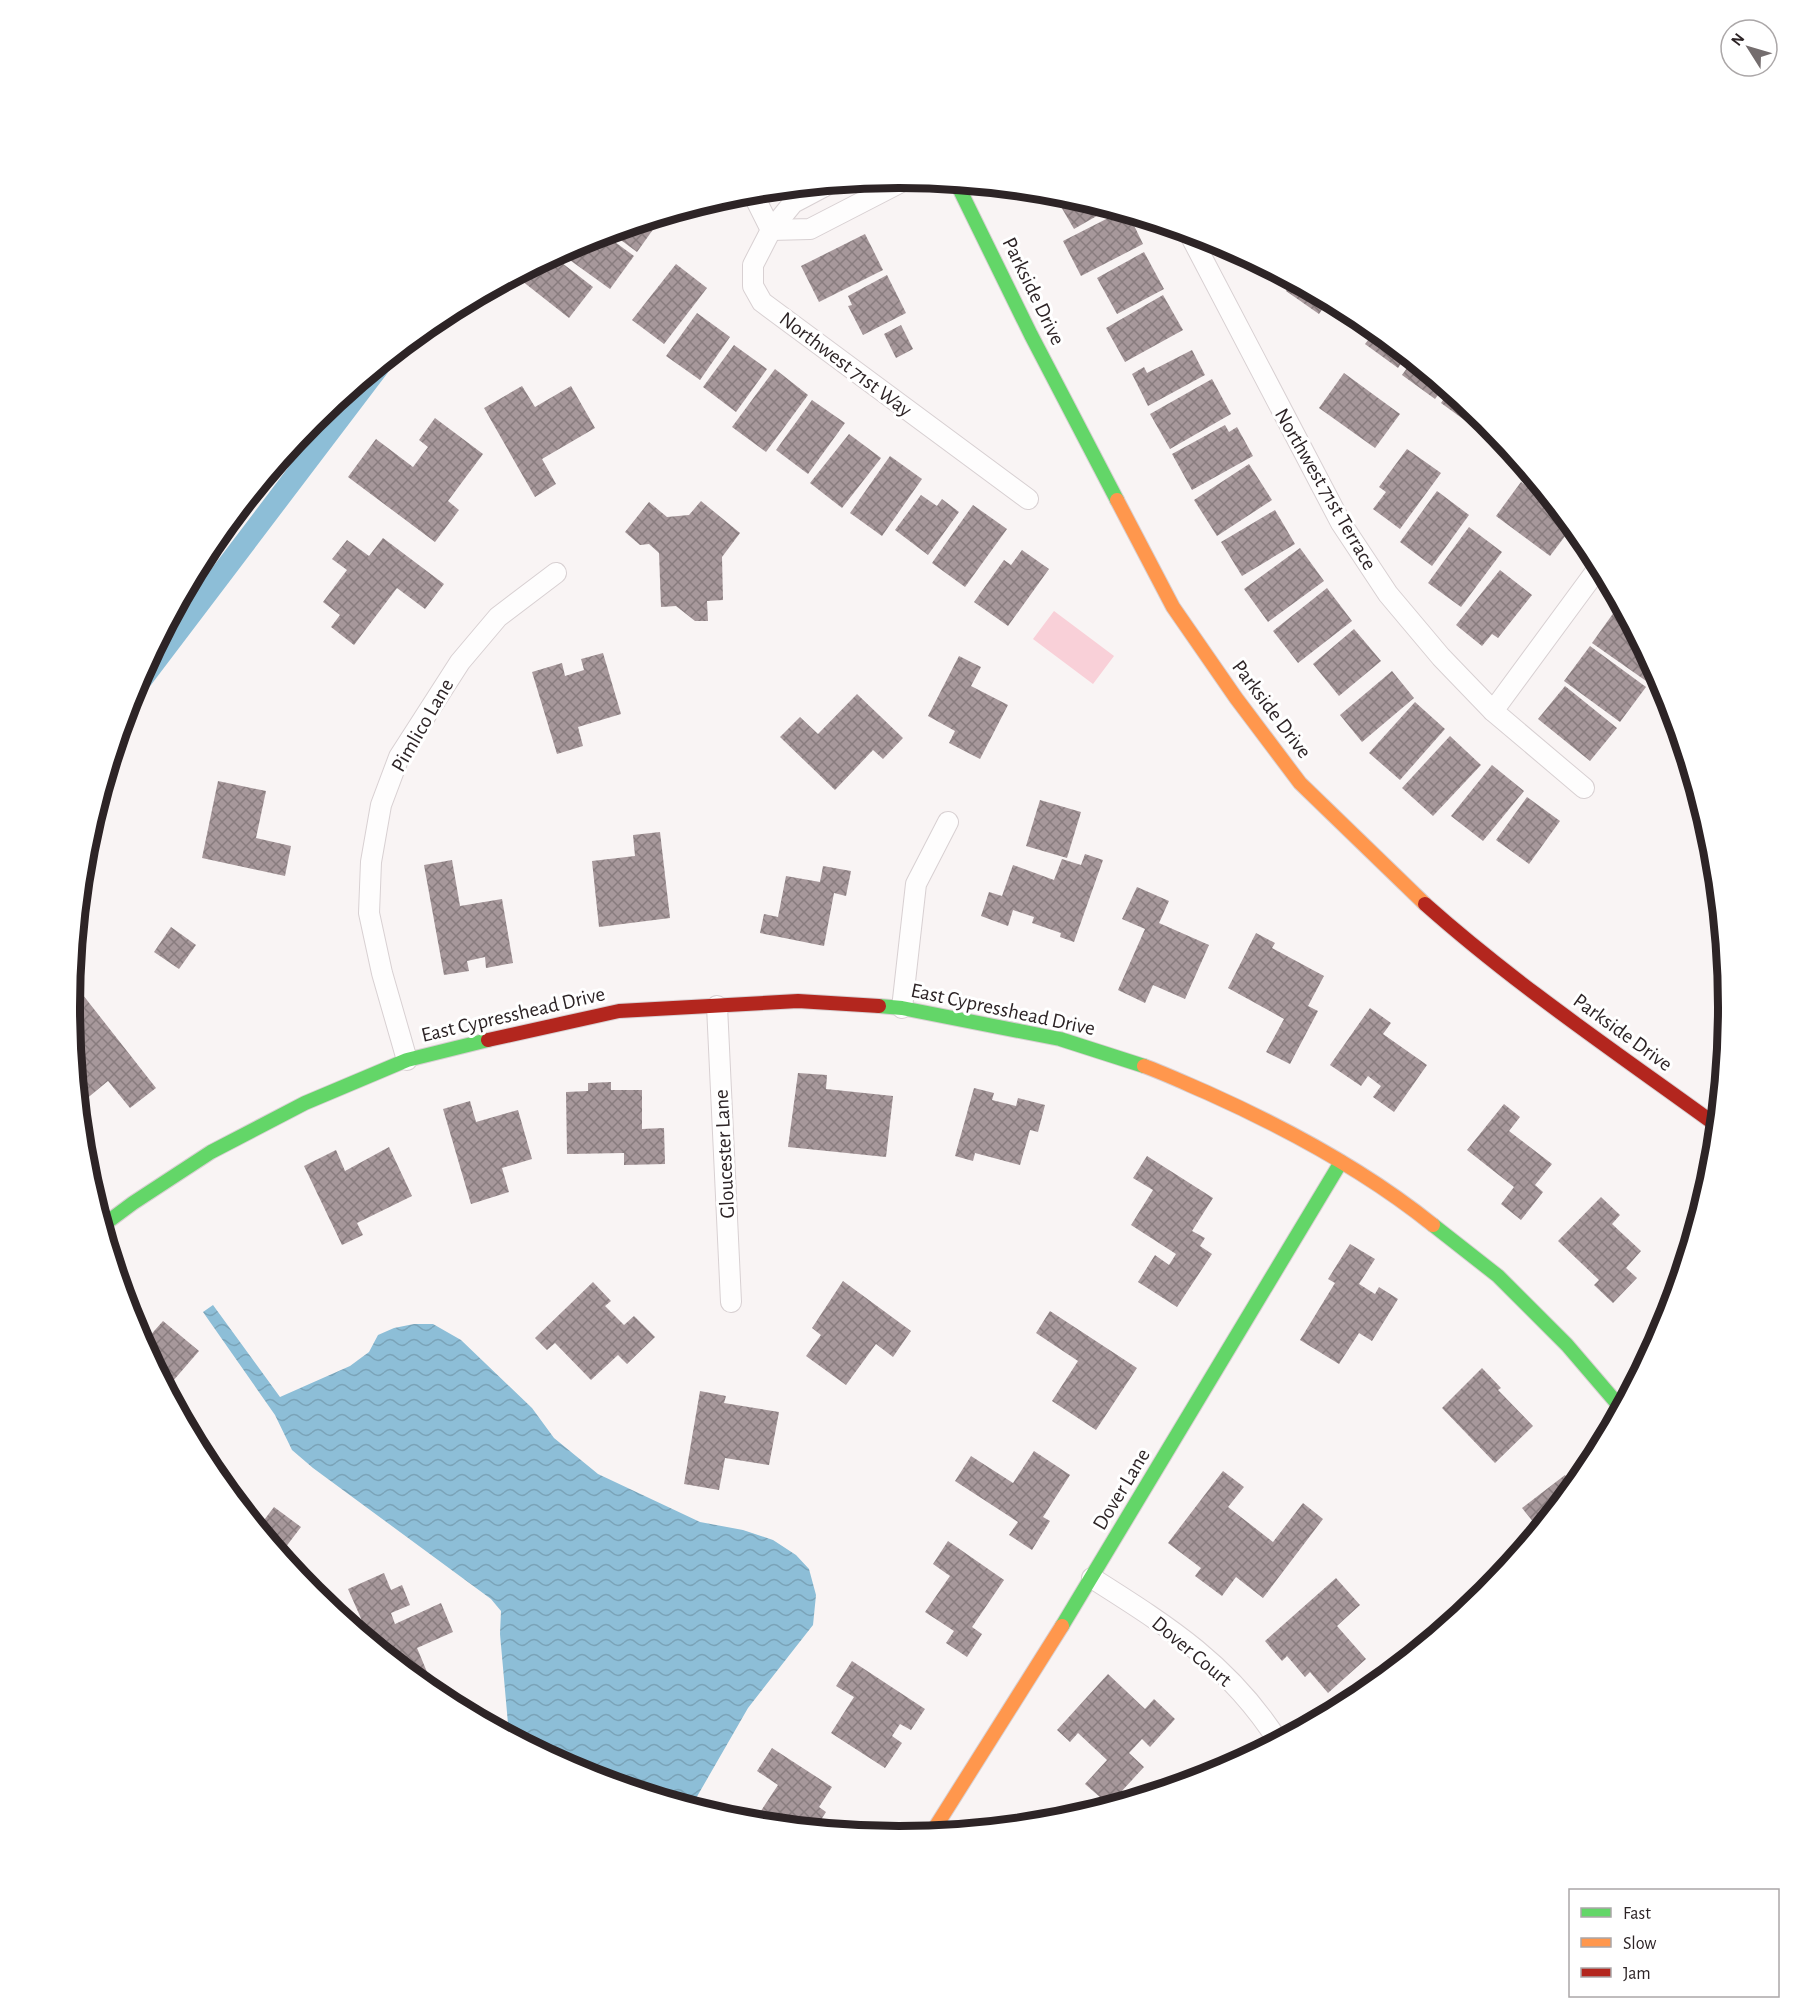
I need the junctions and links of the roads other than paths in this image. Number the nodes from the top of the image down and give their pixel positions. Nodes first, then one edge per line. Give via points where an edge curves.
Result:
1 (889, 188) edge
2 (960, 191) edge
3 (821, 193) edge
4 (811, 194) edge
5 (757, 201) edge
6 (828, 219) junction
7 (771, 230) junction
8 (1195, 245) edge
9 (1028, 499) dead end
10 (556, 573) dead end
11 (1593, 575) edge
12 (1493, 711) junction
13 (1584, 789) dead end
14 (948, 822) dead end
15 (717, 1006) junction
16 (902, 1008) junction
17 (407, 1059) junction
18 (1709, 1120) edge
19 (1341, 1161) junction
20 (108, 1222) edge
21 (731, 1302) dead end
22 (1616, 1403) edge
23 (1092, 1578) junction
24 (1274, 1735) edge
25 (937, 1825) edge

1 - 6 street
2 - 18 street, Parkside Drive via 1173,607 1300,783 1467,942
3 - 6 street
4 - 7 street, Northwest 71st Way via 793,203
5 - 7 street
6 - 7 street via 810,229
7 - 9 street, Northwest 71st Way via 753,265 753,286 762,302
8 - 12 street, Northwest 71st Terrace via 1341,523 1388,594
10 - 17 street, Pimlico Lane via 498,617 460,662 399,757 381,805 371,862 369,913
11 - 12 street
12 - 13 street, Northwest 71st Terrace
14 - 16 street via 916,884
15 - 16 street, East Cypresshead Drive via 798,1001
15 - 17 street, East Cypresshead Drive via 619,1011
15 - 21 street, Gloucester Lane
16 - 19 street, East Cypresshead Drive via 1060,1039 1155,1070 1250,1113
17 - 20 street, East Cypresshead Drive via 305,1103 211,1152
19 - 22 street, East Cypresshead Drive via 1416,1210 1498,1276 1567,1345
19 - 23 street, Dover Lane
23 - 24 street, Dover Court via 1165,1625 1218,1667
23 - 25 street, Dover Lane

